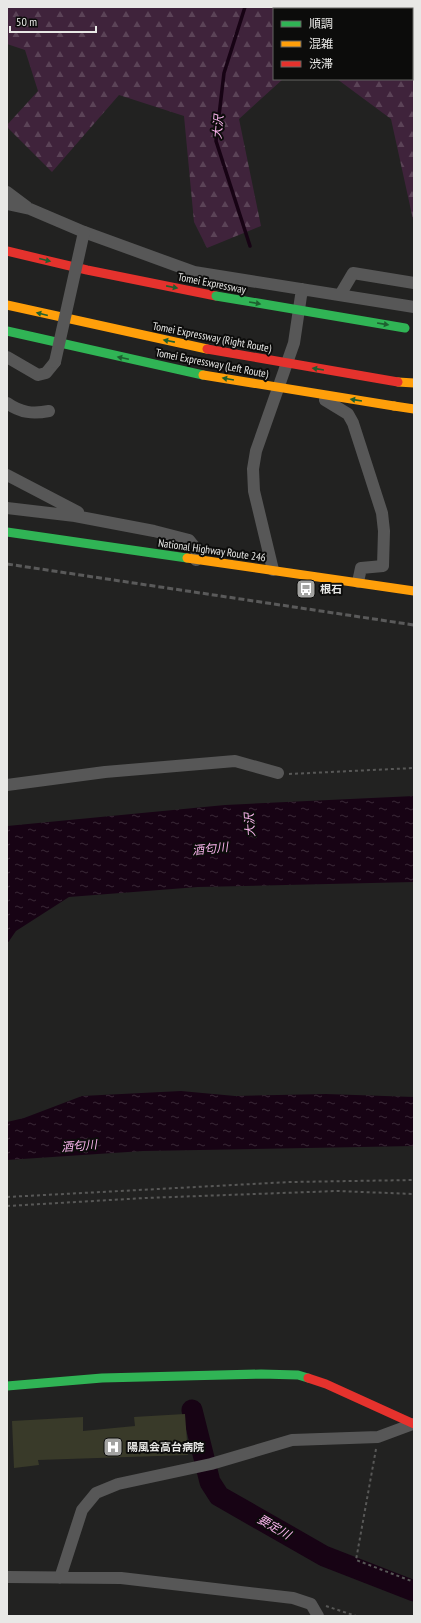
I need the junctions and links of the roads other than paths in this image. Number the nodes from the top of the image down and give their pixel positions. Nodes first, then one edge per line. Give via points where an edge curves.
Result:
1 (7, 192) edge
2 (7, 204) edge
3 (30, 209) junction
4 (84, 232) junction
5 (7, 251) edge
6 (414, 283) edge
7 (302, 289) junction
8 (340, 295) junction
9 (7, 305) edge
10 (414, 307) edge
11 (410, 328) edge
12 (7, 331) edge
13 (7, 357) edge
14 (283, 375) junction
15 (414, 383) edge
16 (7, 404) edge
17 (414, 409) edge
18 (49, 411) dead end
19 (7, 475) edge
20 (7, 508) edge
21 (80, 517) junction
22 (7, 532) edge
23 (196, 560) junction
24 (272, 570) junction
25 (358, 582) junction
26 (414, 591) edge
27 (278, 773) road end
28 (7, 785) edge
29 (7, 1386) edge
30 (413, 1424) edge
31 (7, 1577) edge
32 (60, 1578) junction
33 (318, 1616) edge

1 - 3 street
2 - 3 street
3 - 4 street
4 - 7 street via 194,272
4 - 13 street, bridge via 55,362 46,373 38,375
5 -> 11 main road, Tomei Expressway, bridge via 216,296
6 - 8 street via 353,273
7 - 8 street
7 - 14 street via 294,343
8 - 10 street
15 -> 9 main road, Tomei Expressway (Right Route), bridge via 128,333
17 -> 12 main road, Tomei Expressway (Left Route), bridge via 203,375
14 - 24 street via 256,450 253,470 254,491
14 - 25 street via 348,414 353,423 382,513 384,531 383,566 361,568
16 - 18 street via 34,414
19 - 21 street via 78,512
20 - 21 street
21 - 23 street via 189,540 197,550
22 - 23 main road, National Highway Route 246
23 - 24 main road, National Highway Route 246
24 - 25 main road, National Highway Route 246
25 - 26 main road, National Highway Route 246
27 - 28 street via 236,761 105,772
29 - 30 main road via 102,1378 298,1375 326,1384
30 - 32 street via 378,1437 292,1440 211,1464 118,1484 96,1493 82,1510
31 - 32 street
32 - 33 street via 121,1578 293,1598 311,1604

